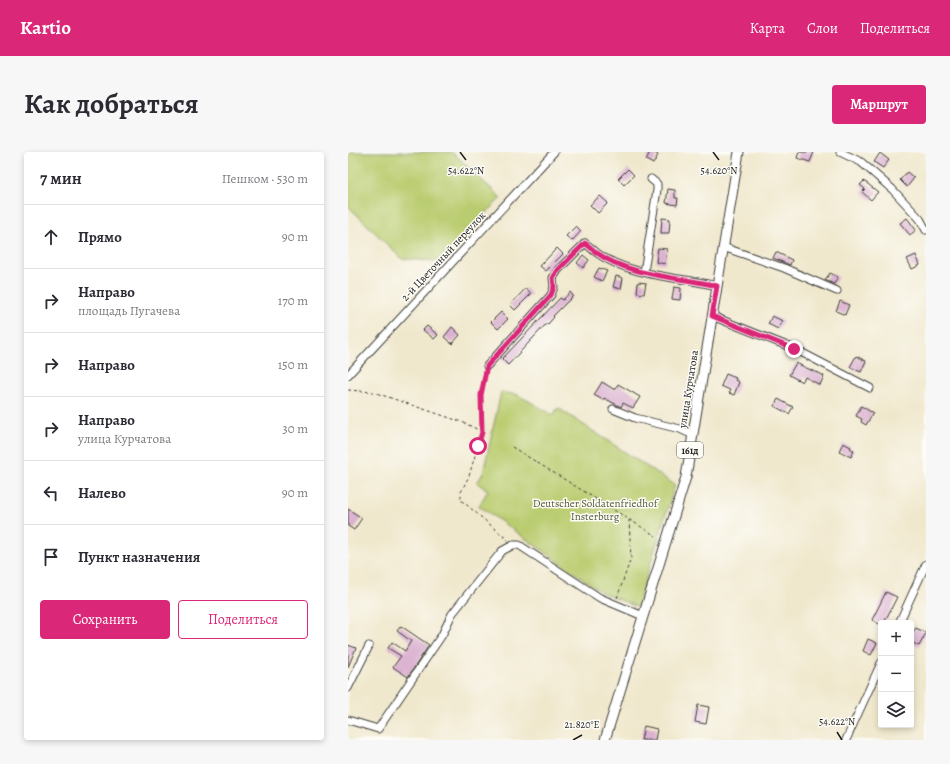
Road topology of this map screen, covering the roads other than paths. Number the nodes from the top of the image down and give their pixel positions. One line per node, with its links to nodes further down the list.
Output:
1 (554, 152): 12 (street, 2-й Цветочный переулок)
2 (738, 152): 6 (main road, улица Курчатова / 161д)
3 (840, 152): 5 (street)
4 (652, 179): 7 (street)
5 (926, 230)
6 (723, 247): 8 (main road, улица Курчатова / 161д); 9 (street)
7 (644, 272): 8 (street); 11 (street)
8 (717, 286): 10 (main road, улица Курчатова / 161д)
9 (837, 291)
10 (712, 316): 13 (street); 15 (main road, улица Курчатова / 161д)
11 (487, 366)
12 (348, 375)
13 (870, 388)
14 (613, 409): 15 (street)
15 (692, 435): 17 (main road, улица Курчатова / 161д)
16 (926, 564): 18 (street)
17 (643, 616): 22 (street); 23 (main road, улица Курчатова / 161д)
18 (900, 620)
19 (369, 646): 21 (street)
20 (878, 670): 24 (street)
21 (348, 688)
22 (348, 720)
23 (606, 740)
24 (846, 740)

